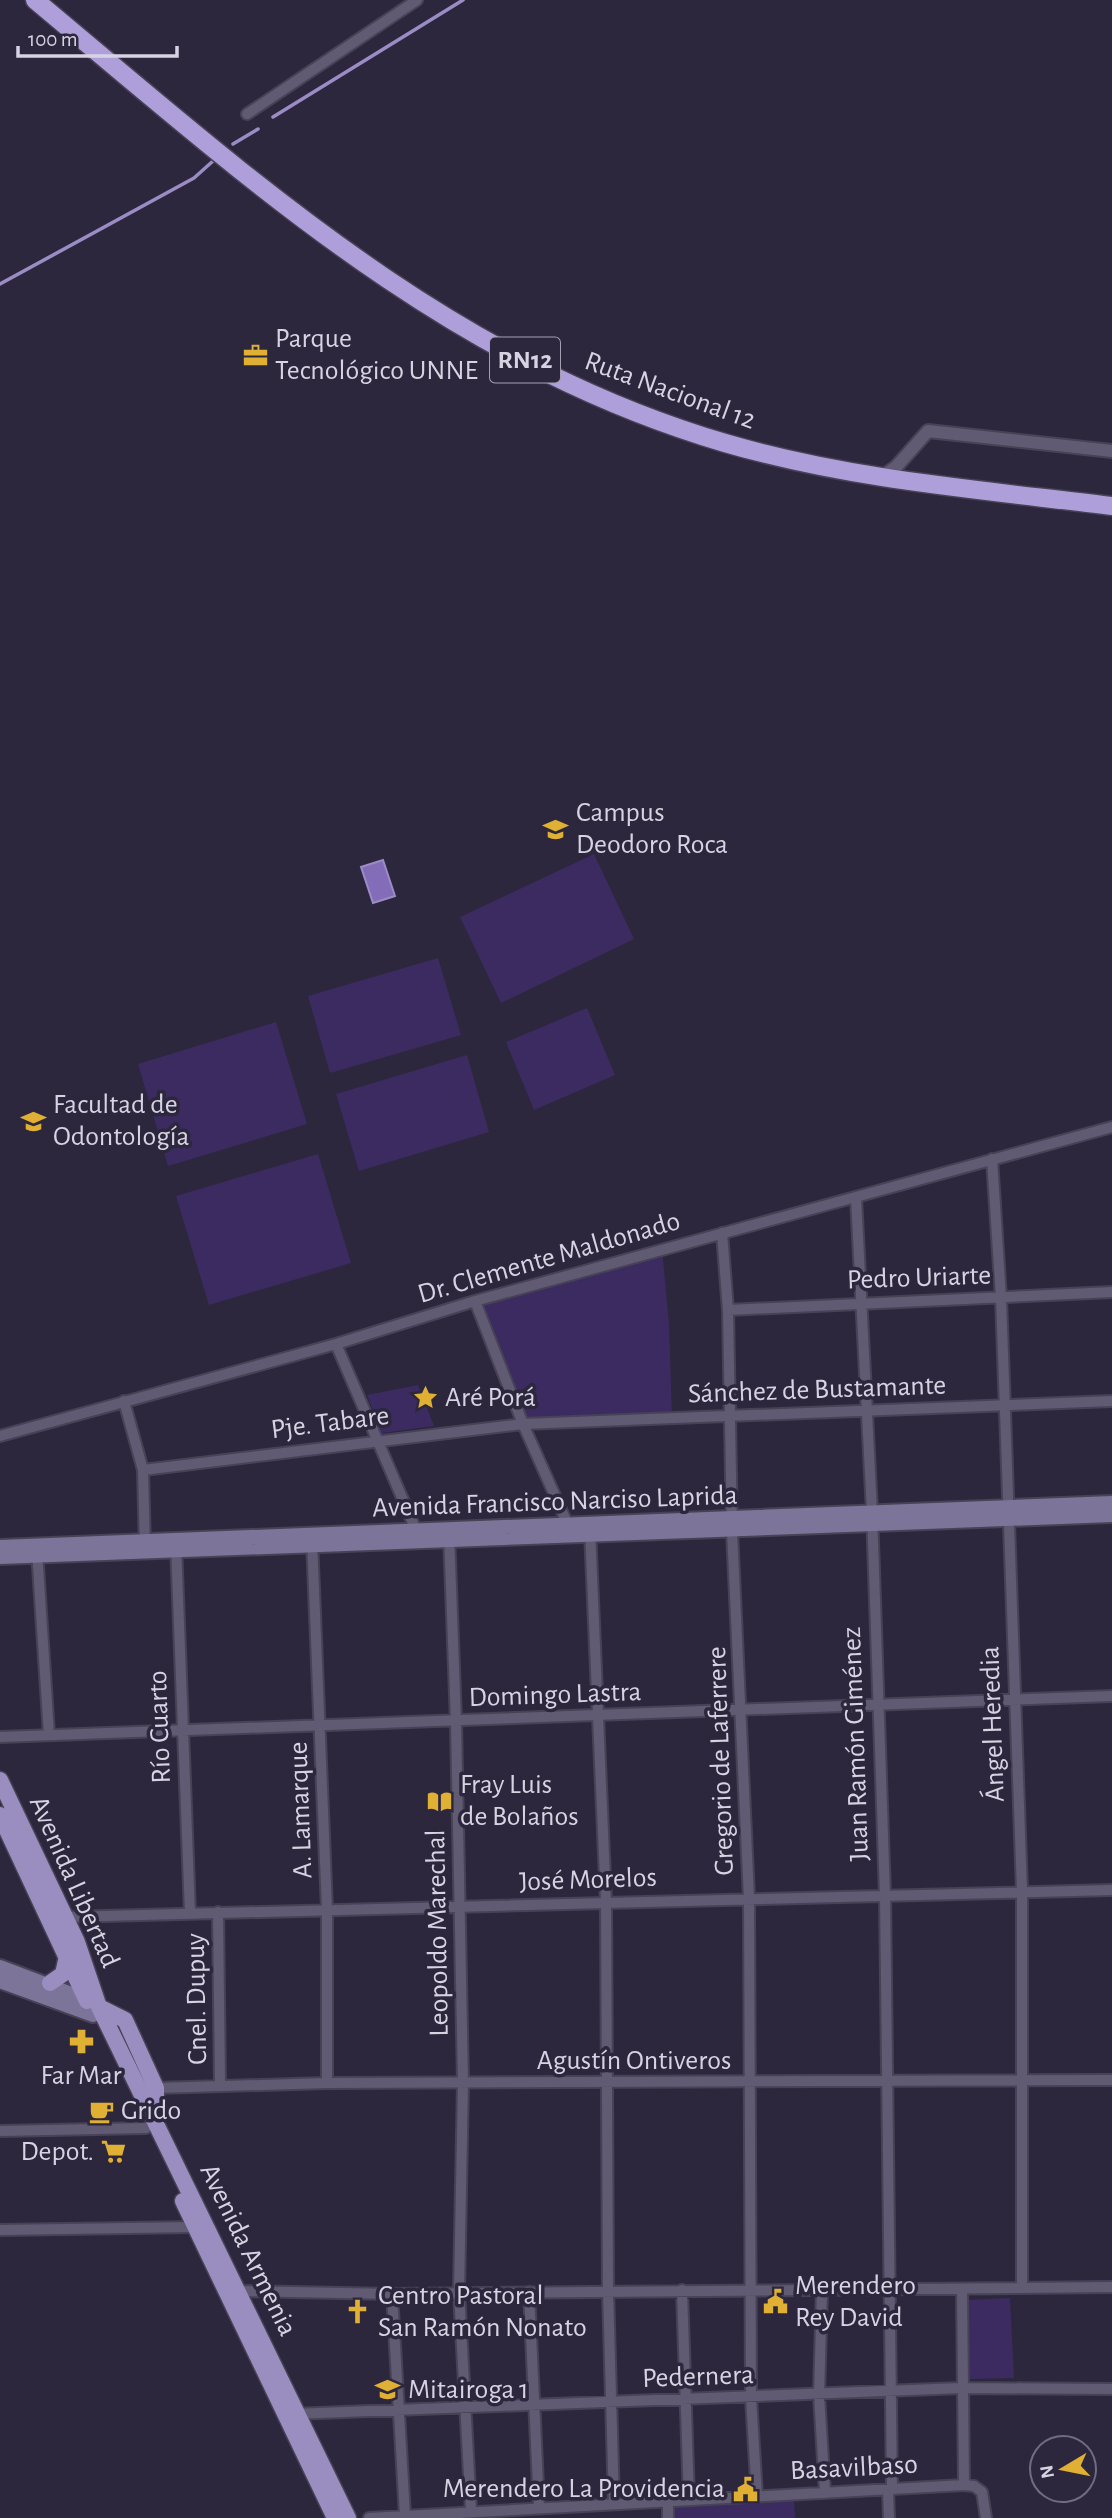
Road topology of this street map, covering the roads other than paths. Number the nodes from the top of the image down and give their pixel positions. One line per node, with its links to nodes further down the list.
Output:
1 (35, 0): 5 (highway, Ruta Nacional 12 / RN12)
2 (418, 0): 3 (street)
3 (247, 114)
4 (1112, 451): 5 (street)
5 (882, 477): 6 (highway, Ruta Nacional 12 / RN12)
6 (1112, 506)
7 (1112, 1127): 8 (street, Dr. Clemente Maldonado)
8 (992, 1159): 9 (street, Dr. Clemente Maldonado); 12 (street, Ángel Heredia)
9 (856, 1197): 10 (street, Dr. Clemente Maldonado); 14 (street, Juan Ramón Giménez)
10 (722, 1233): 13 (street, Dr. Clemente Maldonado); 15 (street, Gregorio de Laferrere)
11 (1112, 1292): 12 (street, Pedro Uriarte)
12 (1001, 1298): 14 (street, Pedro Uriarte); 19 (street, Ángel Heredia)
13 (475, 1301): 16 (street, Dr. Clemente Maldonado); 22 (street)
14 (861, 1302): 15 (street, Pedro Uriarte); 20 (street, Juan Ramón Giménez)
15 (728, 1310): 21 (street, Gregorio de Laferrere)
16 (336, 1343): 17 (street, Dr. Clemente Maldonado); 24 (street)
17 (124, 1401): 23 (street, Dr. Clemente Maldonado); 25 (street)
18 (1112, 1401): 19 (street, Sánchez de Bustamante)
19 (1004, 1405): 20 (street, Sánchez de Bustamante); 27 (street, Ángel Heredia)
20 (866, 1410): 21 (street, Sánchez de Bustamante); 29 (street, Juan Ramón Giménez)
21 (732, 1416): 22 (street, Sánchez de Bustamante); 31 (street, Gregorio de Laferrere)
22 (523, 1424): 24 (street, Pje. Tabare); 30 (street)
23 (0, 1436)
24 (379, 1440): 25 (street, Pje. Tabare); 34 (street)
25 (142, 1469): 37 (street)
26 (1112, 1503): 27 (main road, Avenida Francisco Narciso Laprida)
27 (1008, 1514): 28 (main road, Avenida Francisco Narciso Laprida); 29 (main road, Avenida Francisco Narciso Laprida); 42 (street, Ángel Heredia)
28 (1112, 1515)
29 (872, 1519): 31 (main road, Avenida Francisco Narciso Laprida); 43 (street, Juan Ramón Giménez)
30 (568, 1525): 32 (main road, Avenida Francisco Narciso Laprida); 33 (main road, Avenida Francisco Narciso Laprida)
31 (732, 1525): 32 (main road, Avenida Francisco Narciso Laprida); 44 (street, Gregorio de Laferrere)
32 (590, 1531): 33 (main road, Avenida Francisco Narciso Laprida); 45 (street)
33 (449, 1536): 34 (main road, Avenida Francisco Narciso Laprida); 46 (street, Leopoldo Marechal)
34 (419, 1538): 35 (main road, Avenida Francisco Narciso Laprida)
35 (312, 1541): 36 (main road, Avenida Francisco Narciso Laprida); 47 (street, A. Lamarque)
36 (176, 1545): 37 (main road, Avenida Francisco Narciso Laprida); 48 (street, Río Cuarto)
37 (145, 1546): 39 (main road, Avenida Francisco Narciso Laprida)
38 (0, 1547): 39 (main road, Avenida Francisco Narciso Laprida)
39 (37, 1550): 40 (main road, Avenida Francisco Narciso Laprida); 49 (street)
40 (0, 1558)
41 (1112, 1696): 42 (street, Domingo Lastra)
42 (1015, 1699): 43 (street, Domingo Lastra); 54 (street, Ángel Heredia)
43 (877, 1704): 44 (street, Domingo Lastra); 55 (street, Juan Ramón Giménez)
44 (743, 1709): 45 (street, Domingo Lastra); 56 (street, Gregorio de Laferrere)
45 (600, 1716): 46 (street, Domingo Lastra); 57 (street)
46 (456, 1722): 47 (street, Domingo Lastra); 58 (street, Leopoldo Marechal)
47 (321, 1726): 48 (street, Domingo Lastra); 59 (street, A. Lamarque)
48 (183, 1731): 49 (street, Domingo Lastra); 61 (street, Río Cuarto)
49 (49, 1735): 50 (street, Domingo Lastra)
50 (0, 1737)
51 (0, 1780): 62 (main road, Avenida Libertad)
52 (0, 1815): 63 (main road, Avenida Libertad)
53 (1112, 1890): 54 (street, José Morelos)
54 (1022, 1891): 55 (street, José Morelos); 70 (street, Ángel Heredia)
55 (885, 1895): 56 (street, José Morelos); 69 (street, Juan Ramón Giménez)
56 (750, 1898): 57 (street, José Morelos); 73 (street, Gregorio de Laferrere)
57 (606, 1902): 58 (street, José Morelos); 74 (street)
58 (461, 1908): 59 (street, José Morelos); 72 (street, Leopoldo Marechal)
59 (327, 1910): 60 (street, José Morelos); 71 (street, A. Lamarque)
60 (218, 1912): 61 (street, José Morelos); 75 (street, Cnel. Dupuy)
61 (190, 1913): 62 (street, José Morelos)
62 (66, 1917): 67 (main road, Avenida Libertad)
63 (67, 1956): 66 (main road); 67 (main road, Avenida Libertad)
64 (0, 1966): 66 (main road)
65 (0, 1981): 67 (main road)
66 (50, 1983): 67 (main road)
67 (93, 2006): 76 (main road); 77 (main road, Avenida Armenia)
68 (1112, 2080): 70 (street, Agustín Ontiveros)
69 (887, 2081): 70 (street, Agustín Ontiveros); 73 (street, Agustín Ontiveros); 88 (street, Juan Ramón Giménez)
70 (1022, 2081): 81 (street, Ángel Heredia)
71 (327, 2083): 72 (street, Agustín Ontiveros); 75 (street, Agustín Ontiveros)
72 (463, 2083): 74 (street, Agustín Ontiveros); 89 (street, Leopoldo Marechal)
73 (752, 2083): 74 (street, Agustín Ontiveros); 83 (street, Gregorio de Laferrere)
74 (607, 2084): 86 (street)
75 (220, 2085): 76 (street, Agustín Ontiveros)
76 (156, 2088): 77 (main road)
77 (151, 2126): 78 (street); 79 (main road, Avenida Armenia); 91 (main road, Avenida Armenia)
78 (0, 2131)
79 (195, 2227): 80 (street); 91 (main road, Avenida Armenia)
80 (0, 2230)
81 (1022, 2287): 82 (street); 85 (street)
82 (1112, 2287)
83 (752, 2289): 84 (street); 87 (street); 97 (street, Gregorio de Laferrere)
84 (822, 2289): 88 (street); 96 (street)
85 (962, 2289): 88 (street); 93 (street)
86 (608, 2290): 87 (street); 90 (street); 99 (street)
87 (682, 2290): 98 (street)
88 (888, 2290): 95 (street, Juan Ramón Giménez)
89 (459, 2292): 90 (street); 92 (street); 101 (street, Leopoldo Marechal)
90 (530, 2292): 100 (street)
91 (234, 2294): 92 (street); 103 (main road, Avenida Armenia)
92 (392, 2294): 102 (street)
93 (961, 2388): 94 (street, Pedernera); 95 (street, Pedernera); 104 (street)
94 (1112, 2389)
95 (889, 2393): 96 (street, Pedernera); 105 (street, Juan Ramón Giménez)
96 (819, 2395): 97 (street, Pedernera); 106 (street)
97 (751, 2398): 98 (street, Pedernera); 107 (street, Gregorio de Laferrere)
98 (684, 2400): 99 (street, Pedernera); 108 (street)
99 (610, 2404): 100 (street, Pedernera); 110 (street)
100 (535, 2407): 101 (street, Pedernera); 111 (street)
101 (467, 2409): 102 (street, Pedernera); 112 (street, Leopoldo Marechal)
102 (400, 2411): 103 (street, Pedernera); 113 (street)
103 (292, 2415): 114 (main road, Avenida Armenia); 115 (main road, Avenida Armenia)
104 (964, 2485): 105 (street, Basavilbaso); 119 (street)
105 (890, 2490): 106 (street, Basavilbaso); 118 (street, Juan Ramón Giménez)
106 (825, 2493): 107 (street, Basavilbaso)
107 (757, 2496): 108 (street, Basavilbaso)
108 (690, 2500): 109 (street, Basavilbaso)
109 (668, 2502): 110 (street, Basavilbaso); 117 (street)
110 (614, 2504): 111 (street, Basavilbaso)
111 (539, 2507): 112 (street, Basavilbaso)
112 (471, 2511): 113 (street, Basavilbaso)
113 (405, 2516): 116 (street, Basavilbaso)
114 (335, 2518)
115 (348, 2518)
116 (369, 2518)
117 (668, 2518)
118 (889, 2518)
119 (986, 2518)

